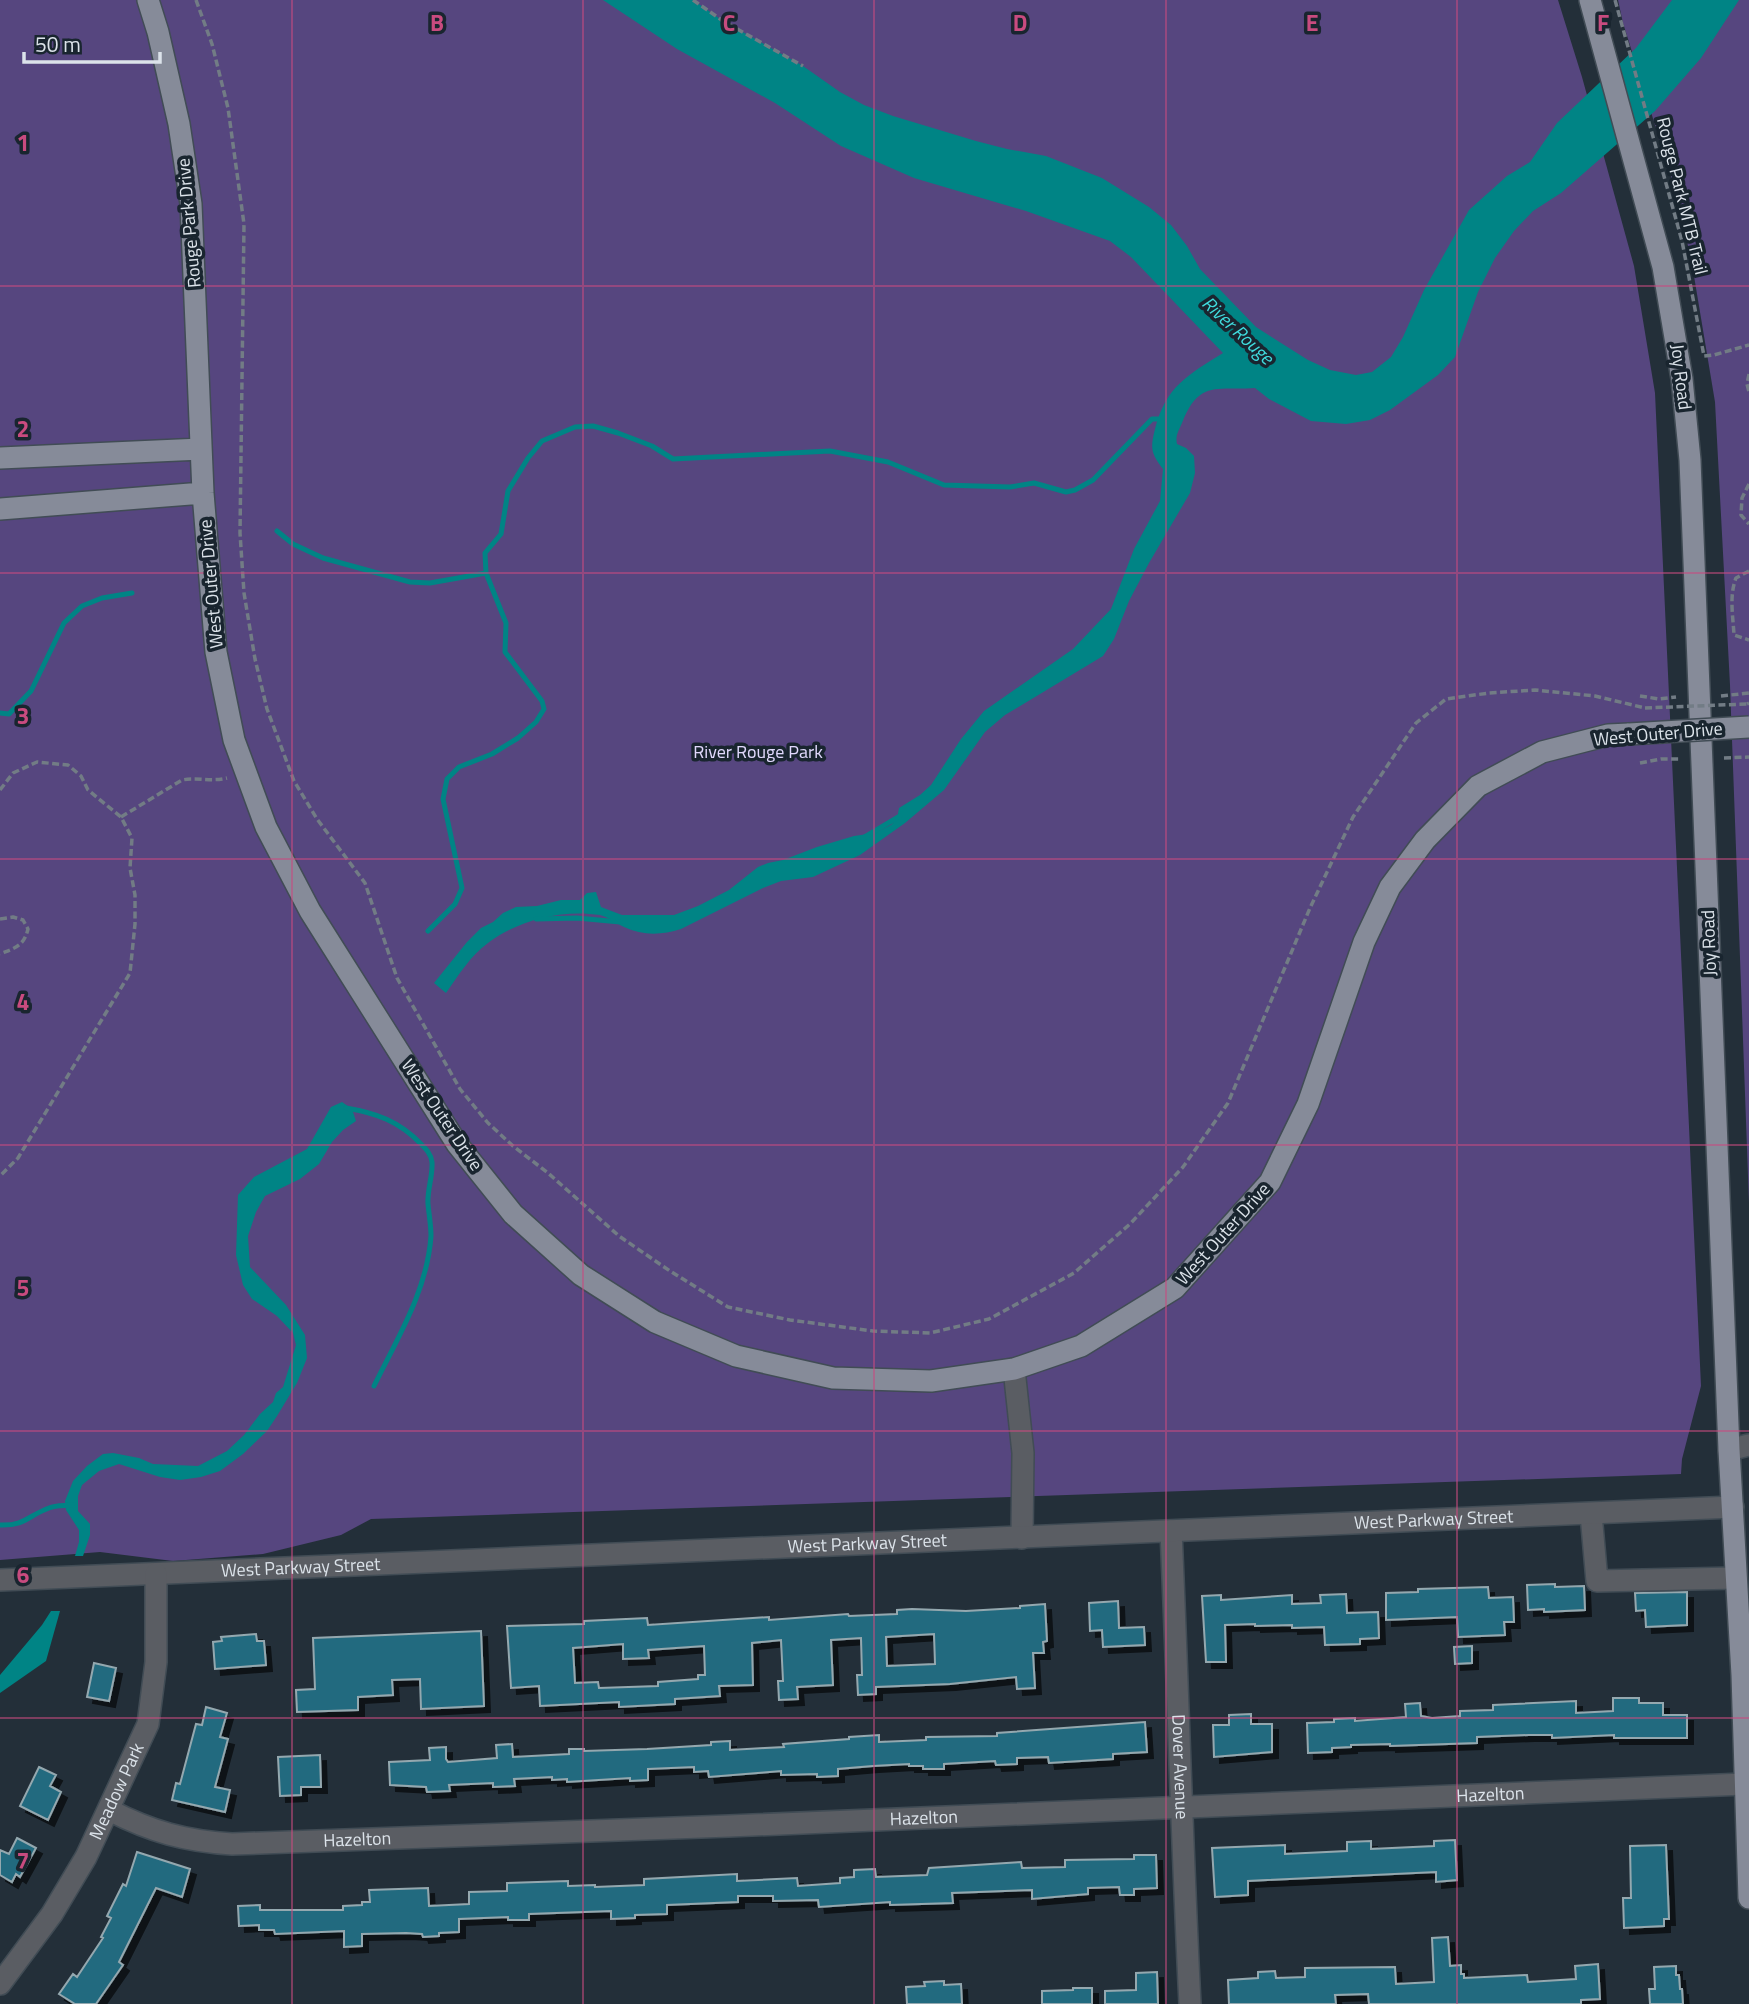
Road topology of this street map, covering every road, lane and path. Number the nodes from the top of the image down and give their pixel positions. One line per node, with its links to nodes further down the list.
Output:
1 (148, 0): 10 (main road, Rouge Park Drive)
2 (196, 0): 22 (path, bridge)
3 (693, 0): 6 (path)
4 (1590, 0): 35 (main road, Joy Road)
5 (1615, 0): 7 (path, Rouge Park MTB Trail)
6 (803, 66)
7 (1749, 345)
8 (1749, 374): 9 (path)
9 (1749, 392)
10 (201, 449): 11 (main road); 13 (main road, West Outer Drive)
11 (0, 458)
12 (1749, 484): 15 (path)
13 (203, 493): 14 (main road, West Outer Drive); 28 (main road, West Outer Drive)
14 (0, 509)
15 (1749, 524)
16 (1749, 572): 17 (path)
17 (1749, 640)
18 (1749, 693): 20 (path)
19 (1640, 696): 21 (path)
20 (1721, 696)
21 (1676, 697)
22 (1748, 704)
23 (1749, 727): 34 (main road, West Outer Drive, bridge)
24 (1749, 757): 25 (path)
25 (1724, 758)
26 (1681, 759): 27 (path)
27 (1640, 763)
28 (246, 773): 30 (path); 34 (main road, West Outer Drive)
29 (0, 790): 30 (path)
30 (121, 817): 33 (path)
31 (0, 919): 32 (path)
32 (0, 954)
33 (0, 1176)
34 (1014, 1369): 39 (street)
35 (1739, 1447): 36 (main road, Joy Road)
36 (1733, 1507): 37 (street, West Parkway Street); 41 (main road, Joy Road)
37 (1591, 1514): 38 (street, West Parkway Street); 41 (street)
38 (1171, 1531): 39 (street, West Parkway Street); 45 (street, Dover Avenue)
39 (1023, 1538): 40 (street, West Parkway Street)
40 (156, 1574): 42 (street, West Parkway Street); 46 (street, Meadow Park)
41 (1736, 1578): 43 (main road, Joy Road)
42 (0, 1580)
43 (1746, 1705): 44 (main road, Joy Road)
44 (1744, 1784): 45 (street, Hazelton); 47 (main road, Joy Road)
45 (1181, 1807): 46 (street, Hazelton); 49 (street, Dover Avenue)
46 (109, 1810): 48 (street, Meadow Park)
47 (1749, 1898)
48 (0, 1984)
49 (1190, 2004)

